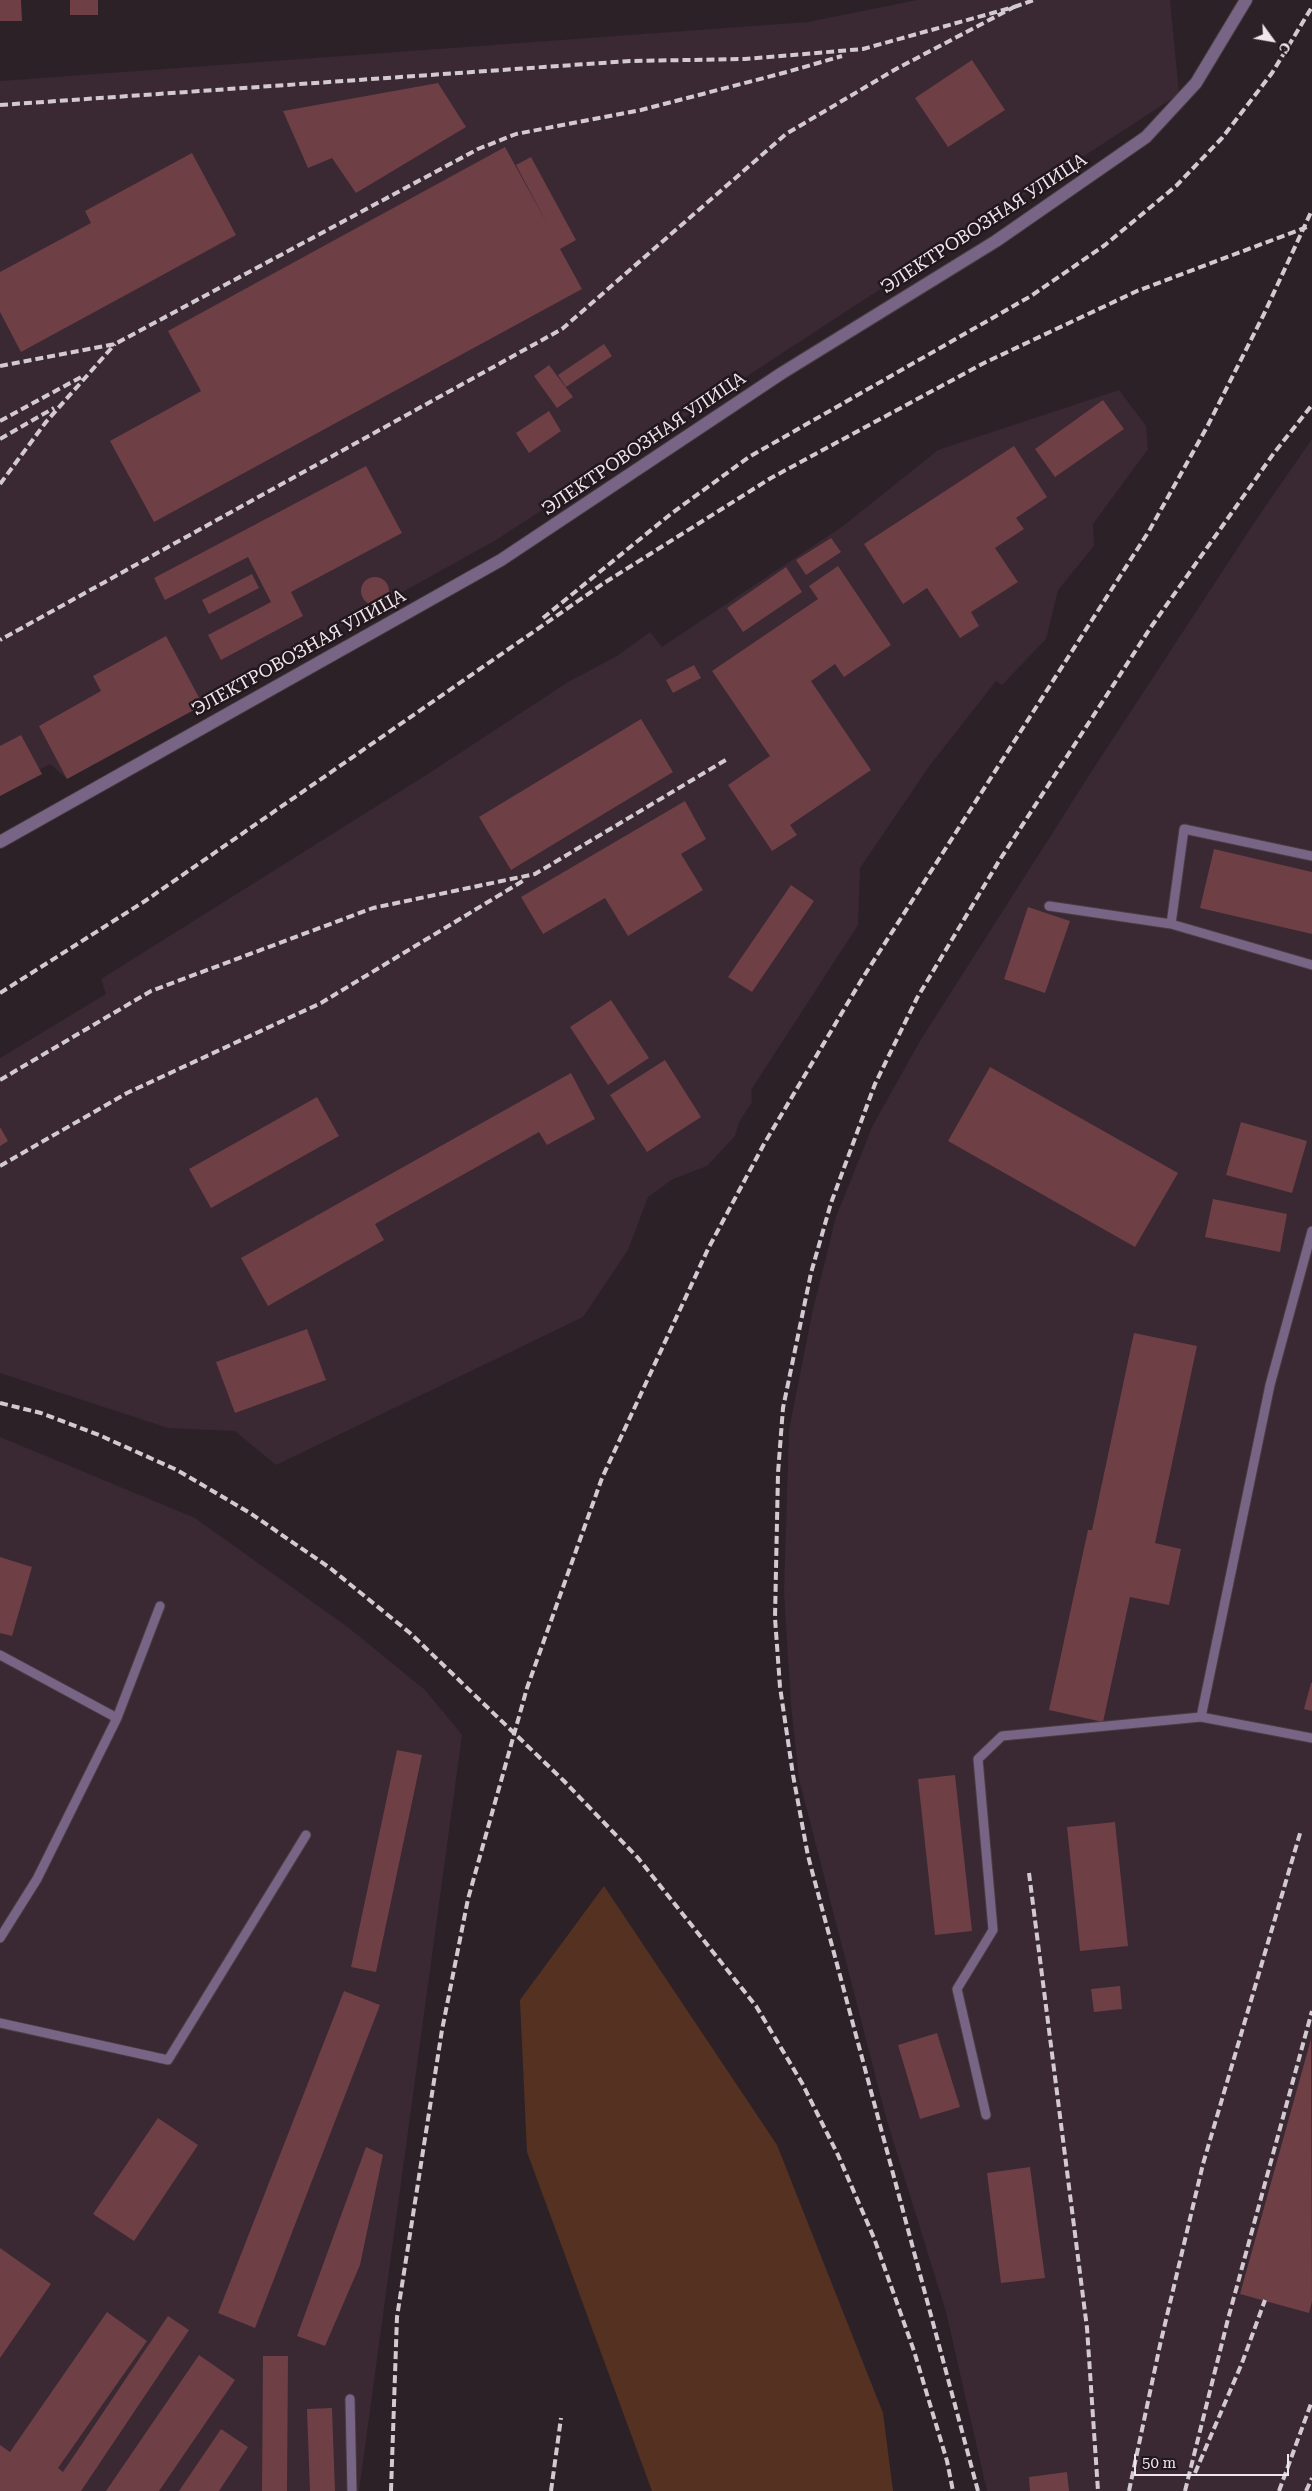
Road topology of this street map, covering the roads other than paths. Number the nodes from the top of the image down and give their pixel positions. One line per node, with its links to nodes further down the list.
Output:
1 (1246, 0): 2 (street, ЭЛЕКТРОВОЗНАЯ УЛИЦА)
2 (0, 842)
3 (1312, 856): 5 (lane)
4 (1049, 906): 5 (lane)
5 (1171, 924): 6 (lane)
6 (1312, 965)
7 (1312, 1231): 10 (lane)
8 (160, 1606): 11 (lane)
9 (0, 1656): 11 (lane)
10 (1201, 1716): 12 (lane); 16 (lane)
11 (117, 1718): 14 (lane)
12 (1312, 1738)
13 (306, 1835): 15 (lane)
14 (0, 1938)
15 (0, 2023)
16 (986, 2115)
17 (350, 2399): 18 (lane)
18 (352, 2491)

